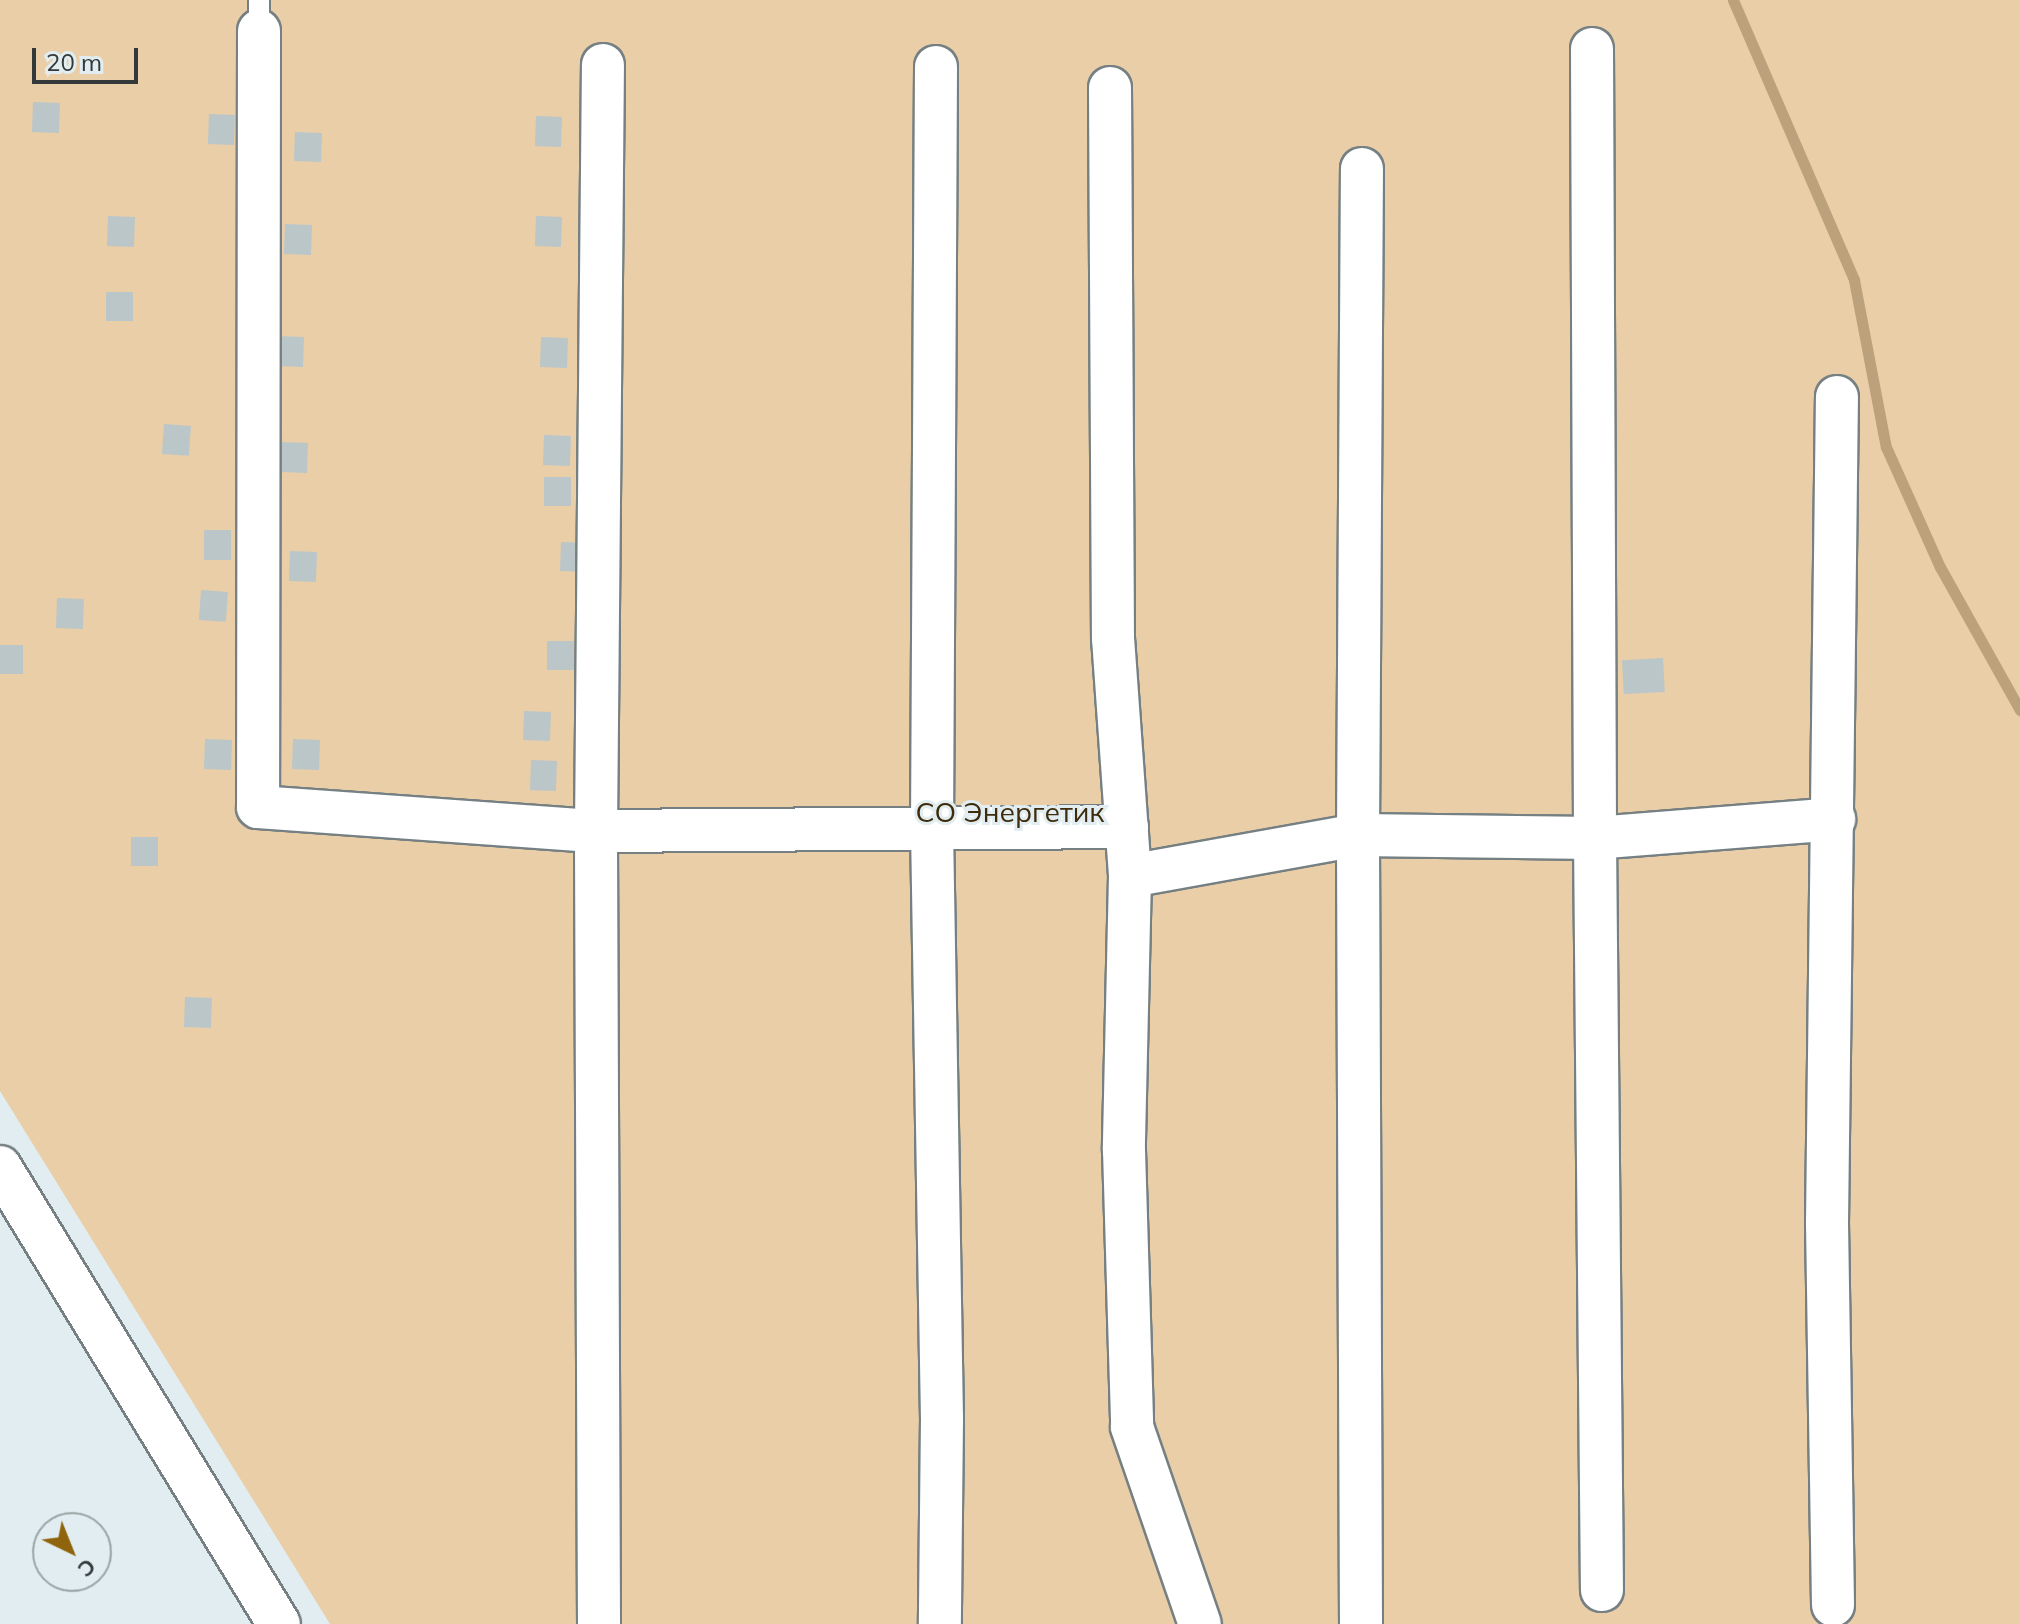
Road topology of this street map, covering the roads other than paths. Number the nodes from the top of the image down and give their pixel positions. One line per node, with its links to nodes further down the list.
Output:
1 (259, 16): 11 (street)
2 (1592, 49): 13 (street)
3 (603, 65): 11 (street)
4 (936, 67): 10 (street)
5 (1110, 88): 9 (street)
6 (1362, 169): 12 (street)
7 (1837, 397): 8 (street)
8 (1834, 819): 13 (street); 17 (street)
9 (1127, 827): 10 (street); 14 (street)
10 (932, 829): 11 (street); 20 (street)
11 (596, 831): 19 (street)
12 (1358, 835): 13 (street); 14 (street); 22 (street)
13 (1595, 838): 16 (street)
14 (1130, 876): 21 (street)
15 (0, 1167): 18 (street)
16 (1602, 1590)
17 (1833, 1605)
18 (279, 1624)
19 (599, 1624)
20 (940, 1624)
21 (1200, 1624)
22 (1361, 1624)

